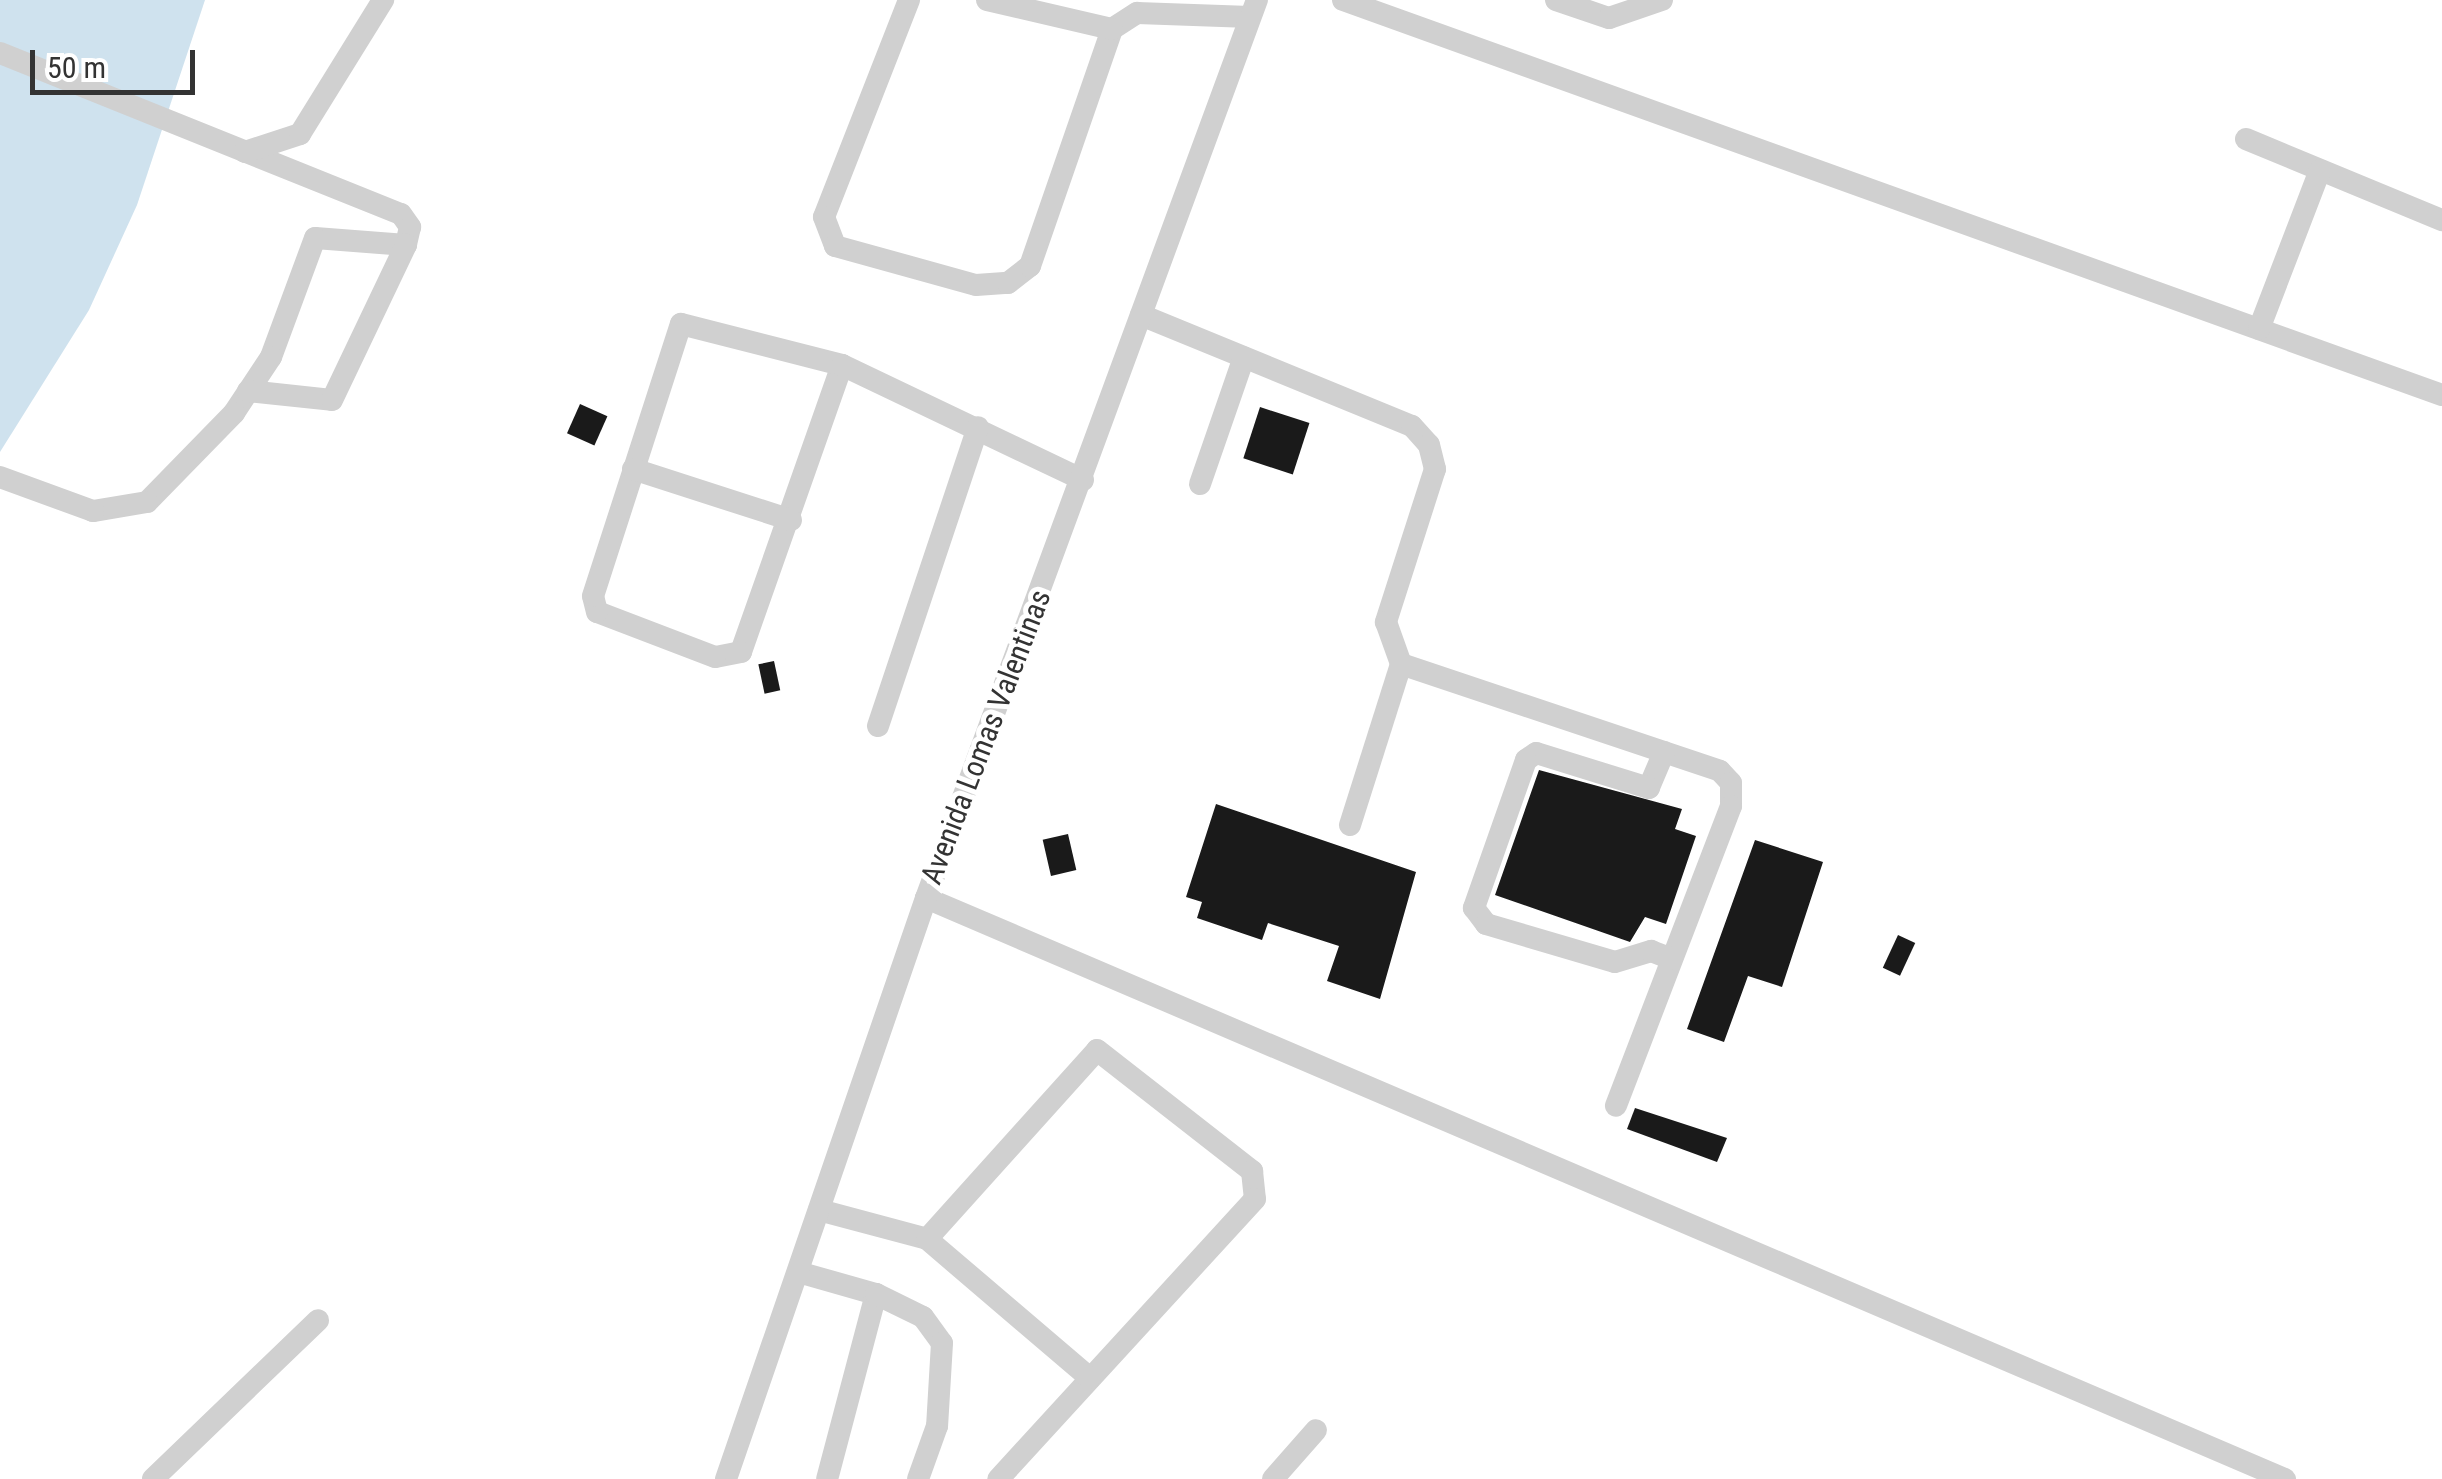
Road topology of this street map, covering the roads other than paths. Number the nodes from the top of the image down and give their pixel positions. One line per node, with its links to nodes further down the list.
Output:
1 (382, 0): 11 (street)
2 (910, 0): 8 (street)
3 (986, 0): 8 (street)
4 (1343, 0): 16 (street)
5 (1556, 0): 6 (street)
6 (1662, 0)
7 (1254, 9): 8 (street); 15 (street, Avenida Lomas Valentinas)
8 (1112, 28)
9 (0, 53): 11 (street)
10 (2246, 139): 12 (street)
11 (246, 152): 14 (street)
12 (2320, 170): 13 (street); 16 (street)
13 (2442, 220)
14 (406, 245): 19 (street); 19 (street)
15 (1140, 315): 17 (street); 24 (street, Avenida Lomas Valentinas)
16 (2259, 329): 20 (street)
17 (1244, 357): 25 (street); 27 (street)
18 (842, 365): 21 (street); 22 (street); 26 (street)
19 (248, 391): 23 (street)
20 (2442, 395)
21 (978, 426): 24 (street); 28 (street)
22 (632, 469): 26 (street); 26 (street)
23 (0, 477)
24 (1083, 480): 31 (street, Avenida Lomas Valentinas)
25 (1200, 484)
26 (791, 520)
27 (1401, 664): 29 (street); 30 (street)
28 (878, 726)
29 (1664, 752): 32 (street); 32 (street)
30 (1350, 825)
31 (926, 898): 34 (street, Avenida Lomas Valentinas); 47 (street)
32 (1672, 959): 33 (street)
33 (1616, 1106)
34 (819, 1210): 35 (street); 36 (street, Avenida Lomas Valentinas)
35 (928, 1239): 39 (street); 39 (street)
36 (798, 1272): 37 (street); 42 (street, Avenida Lomas Valentinas)
37 (876, 1294): 43 (street); 44 (street)
38 (318, 1320): 41 (street)
39 (1090, 1378): 45 (street)
40 (1316, 1430): 46 (street)
41 (152, 1479)
42 (726, 1479)
43 (826, 1479)
44 (918, 1479)
45 (998, 1479)
46 (1273, 1479)
47 (2285, 1479)

